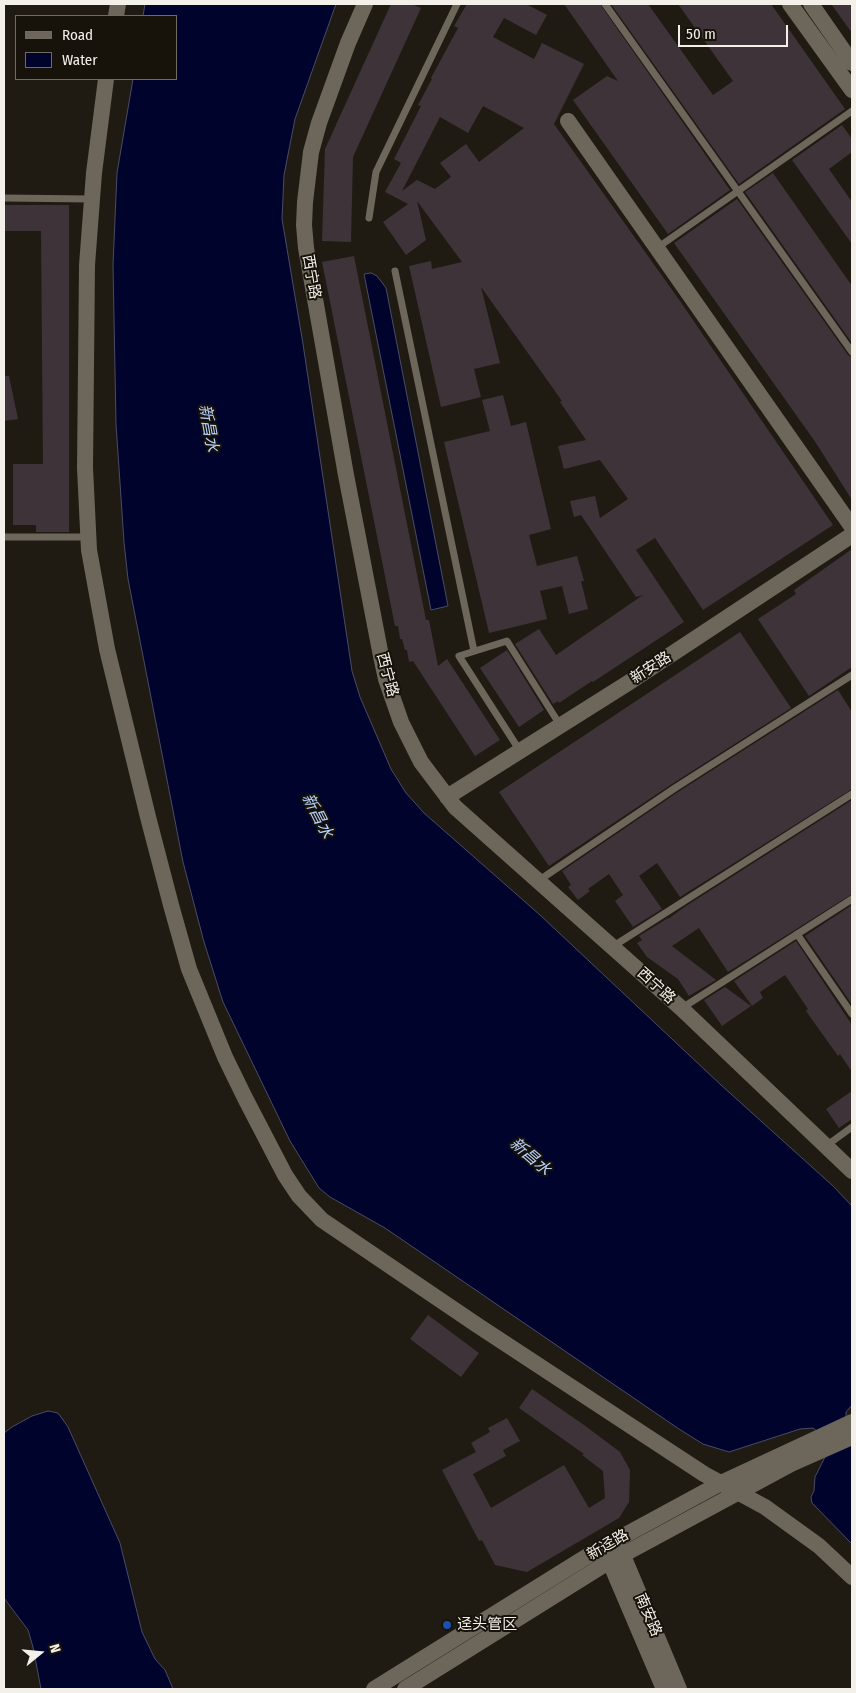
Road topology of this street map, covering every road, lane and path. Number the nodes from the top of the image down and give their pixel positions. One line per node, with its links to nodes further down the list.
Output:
1 (365, 4): 27 (street, 西宁路)
2 (457, 4): 14 (lane)
3 (606, 4): 11 (lane)
4 (790, 4): 8 (street)
5 (811, 4): 6 (street)
6 (852, 63)
7 (106, 80): 13 (street)
8 (852, 90)
9 (852, 112): 11 (lane)
10 (568, 121): 15 (street)
11 (739, 190): 15 (lane); 17 (lane)
12 (4, 198): 13 (lane)
13 (91, 199): 21 (street)
14 (369, 218)
15 (657, 248): 18 (street)
16 (395, 271): 22 (lane)
17 (852, 352)
18 (852, 527)
19 (852, 535): 24 (street, 新安路)
20 (4, 537): 21 (lane)
21 (87, 537): 40 (street)
22 (474, 651): 24 (lane); 25 (lane)
23 (852, 675): 28 (lane)
24 (561, 725): 25 (street, 新安路)
25 (520, 750): 27 (street, 新安路)
26 (852, 794): 31 (lane)
27 (447, 797): 28 (street, 西宁路)
28 (538, 881): 31 (street, 西宁路)
29 (852, 899): 30 (lane)
30 (797, 934): 32 (lane); 33 (lane)
31 (612, 947): 32 (street, 西宁路)
32 (681, 1008): 35 (street, 西宁路)
33 (852, 1013)
34 (852, 1128): 35 (lane)
35 (826, 1146): 36 (street, 西宁路)
36 (852, 1171)
37 (852, 1422): 39 (street, 新迳路)
38 (852, 1437): 39 (street, 新迳路)
39 (801, 1453): 40 (street, 新迳路); 41 (street, 新迳路)
40 (721, 1483): 41 (street); 42 (street, 新迳路)
41 (738, 1492): 43 (street, 新迳路); 44 (street)
42 (610, 1543): 43 (street, 南安路); 45 (street, 新迳路)
43 (616, 1559): 46 (street, 新迳路); 47 (street, 南安路); 48 (street, 南安路)
44 (852, 1577)
45 (374, 1689)
46 (406, 1689)
47 (664, 1689)
48 (679, 1689)

